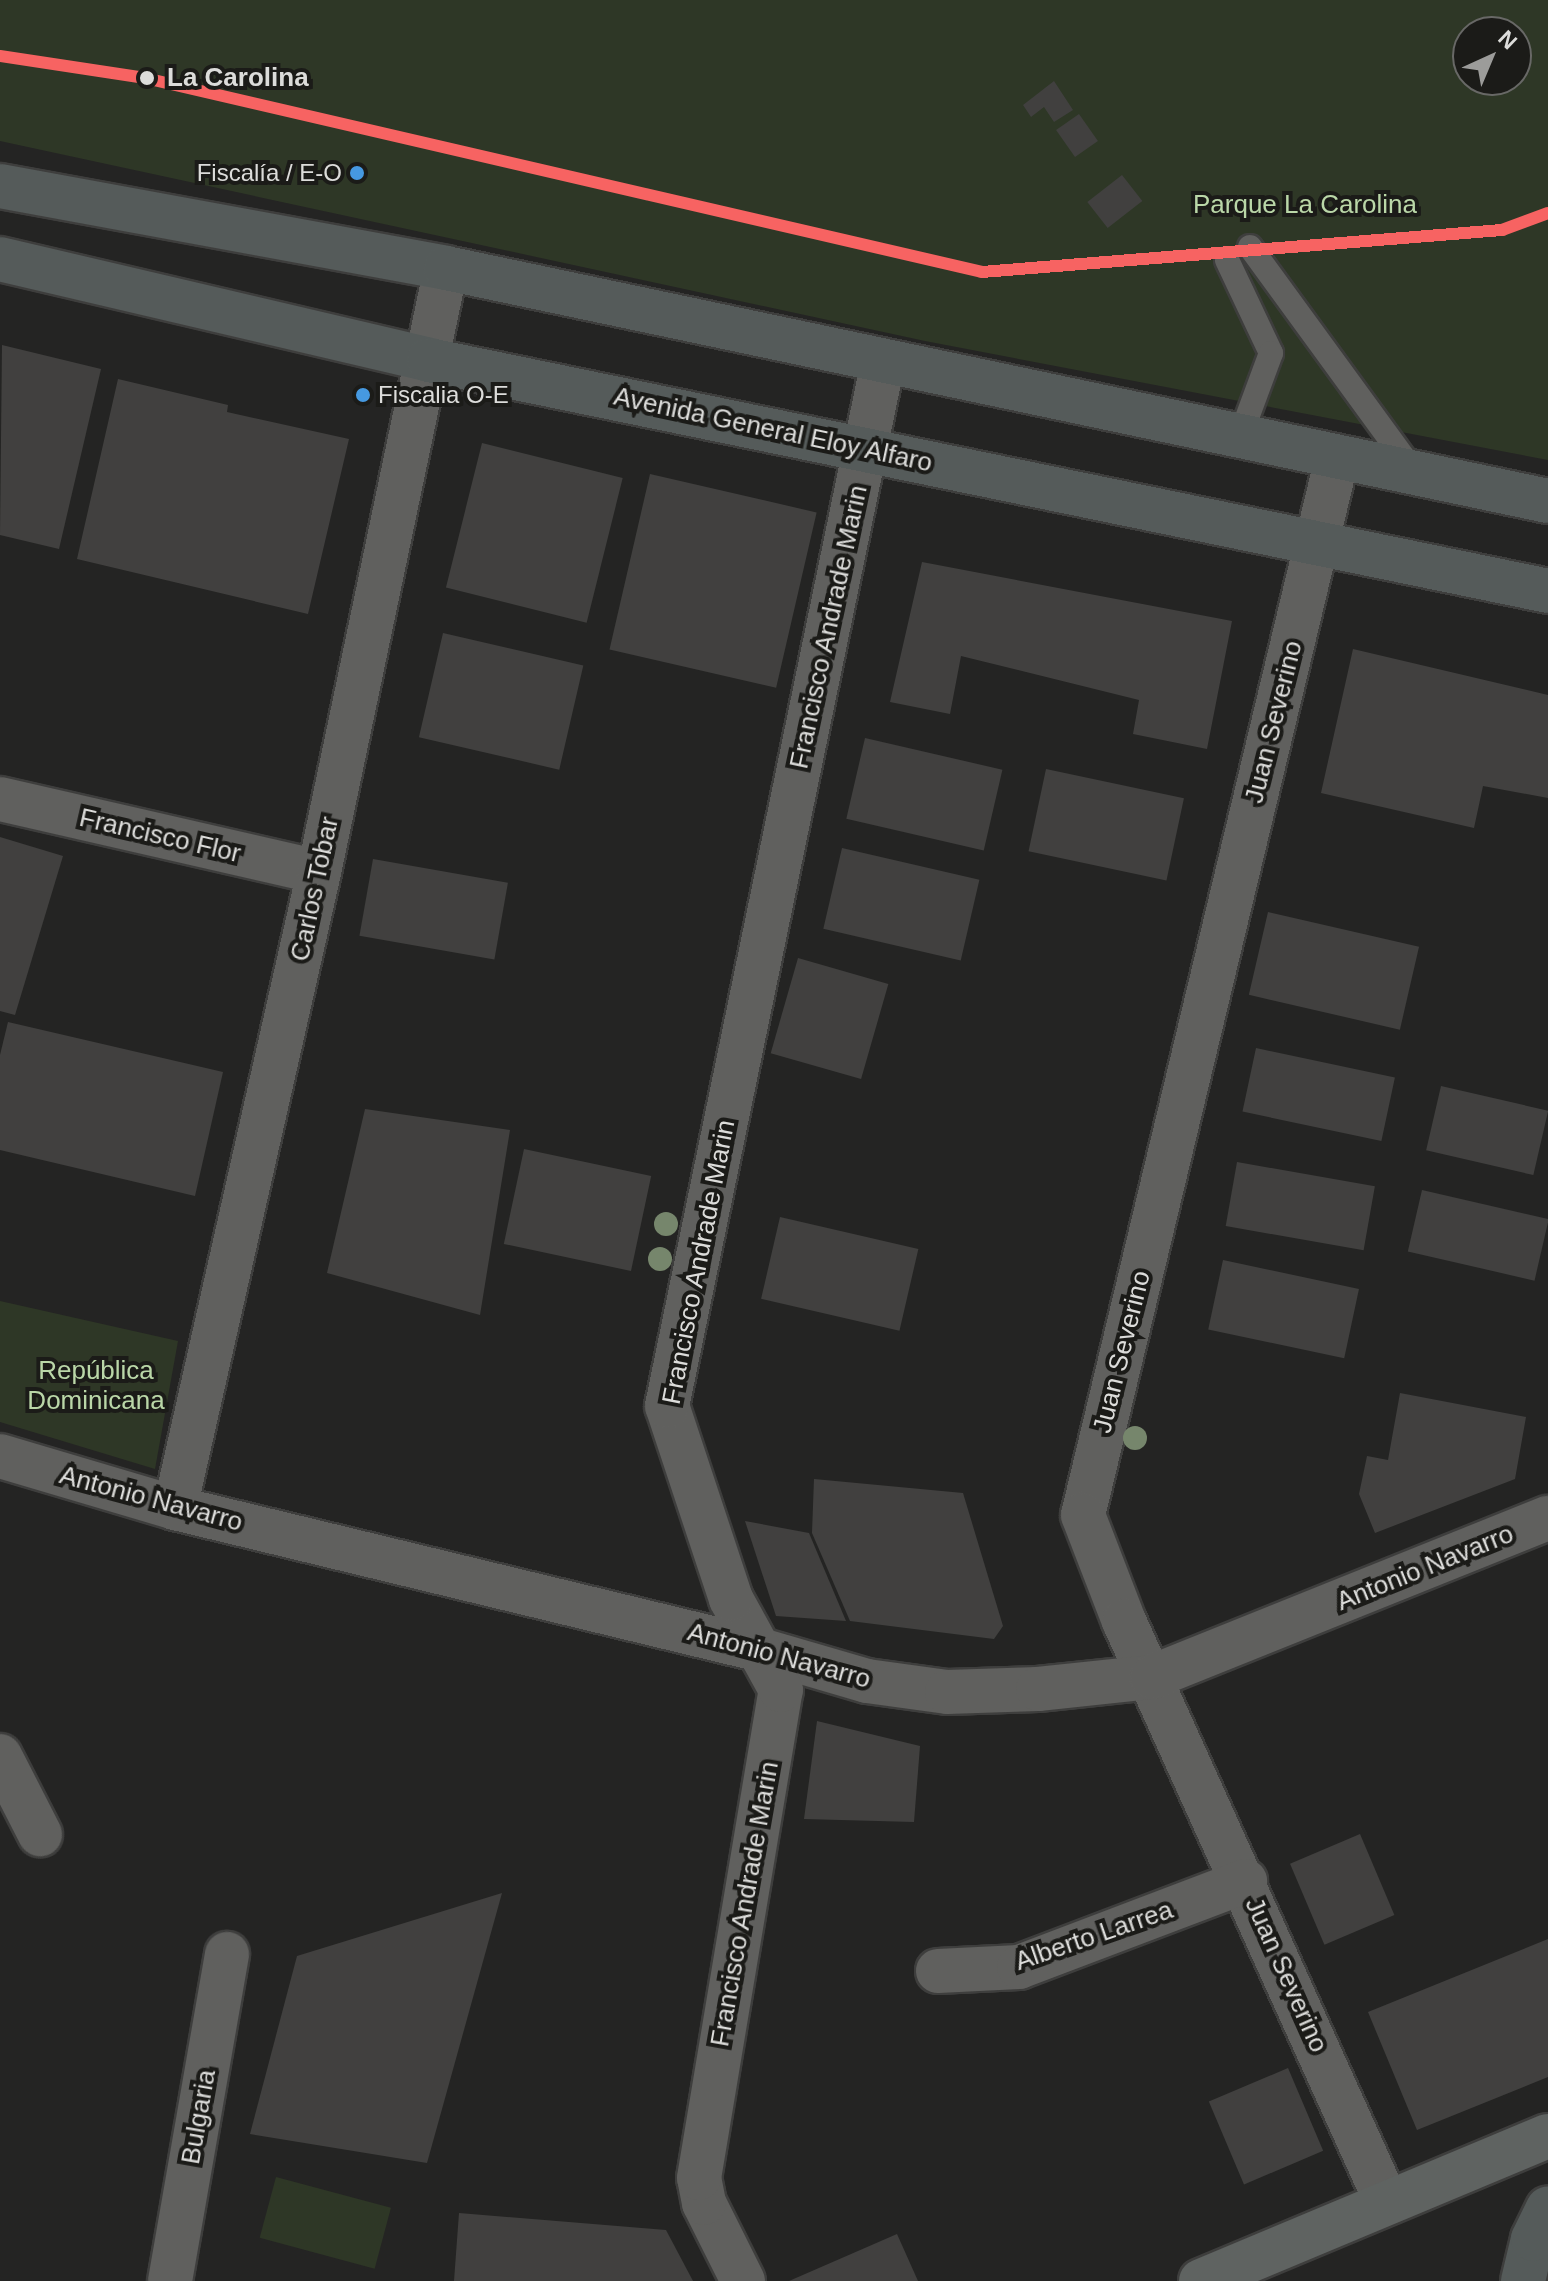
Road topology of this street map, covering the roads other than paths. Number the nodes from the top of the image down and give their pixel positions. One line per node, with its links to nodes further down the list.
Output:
1 (0, 186): 5 (main road)
2 (1250, 247): 11 (lane)
3 (0, 259): 6 (main road, Avenida General Eloy Alfaro)
4 (1227, 260): 8 (lane)
5 (446, 268): 6 (street, Carlos Tobar); 7 (main road)
6 (429, 360): 9 (main road, Avenida General Eloy Alfaro); 16 (street, Carlos Tobar)
7 (883, 362): 8 (main road); 9 (street, Francisco Andrade Marin)
8 (1240, 437): 10 (main road)
9 (866, 448): 13 (main road, Avenida General Eloy Alfaro); 20 (street, Francisco Andrade Marin)
10 (1337, 458): 11 (main road); 13 (street, Juan Severino)
11 (1416, 474): 12 (main road)
12 (1548, 501)
13 (1317, 544): 14 (main road, Avenida General Eloy Alfaro); 21 (street, Juan Severino)
14 (1548, 591)
15 (0, 799): 16 (street, Francisco Flor)
16 (319, 872): 18 (street, Carlos Tobar)
17 (0, 1456): 18 (street, Antonio Navarro)
18 (175, 1508): 20 (street, Antonio Navarro)
19 (1548, 1518): 21 (street, Antonio Navarro)
20 (761, 1650): 21 (street, Antonio Navarro); 31 (street, Francisco Andrade Marin)
21 (1152, 1677): 24 (street, Juan Severino)
22 (0, 1756): 23 (street)
23 (40, 1834)
24 (1245, 1881): 26 (street, Alberto Larrea); 28 (street, Juan Severino)
25 (227, 1954): 30 (street, Bulgaria)
26 (938, 1971)
27 (1548, 2136): 28 (main road)
28 (1386, 2201): 32 (main road)
29 (1548, 2208): 33 (main road)
30 (170, 2281)
31 (743, 2281)
32 (1201, 2281)
33 (1523, 2281)

